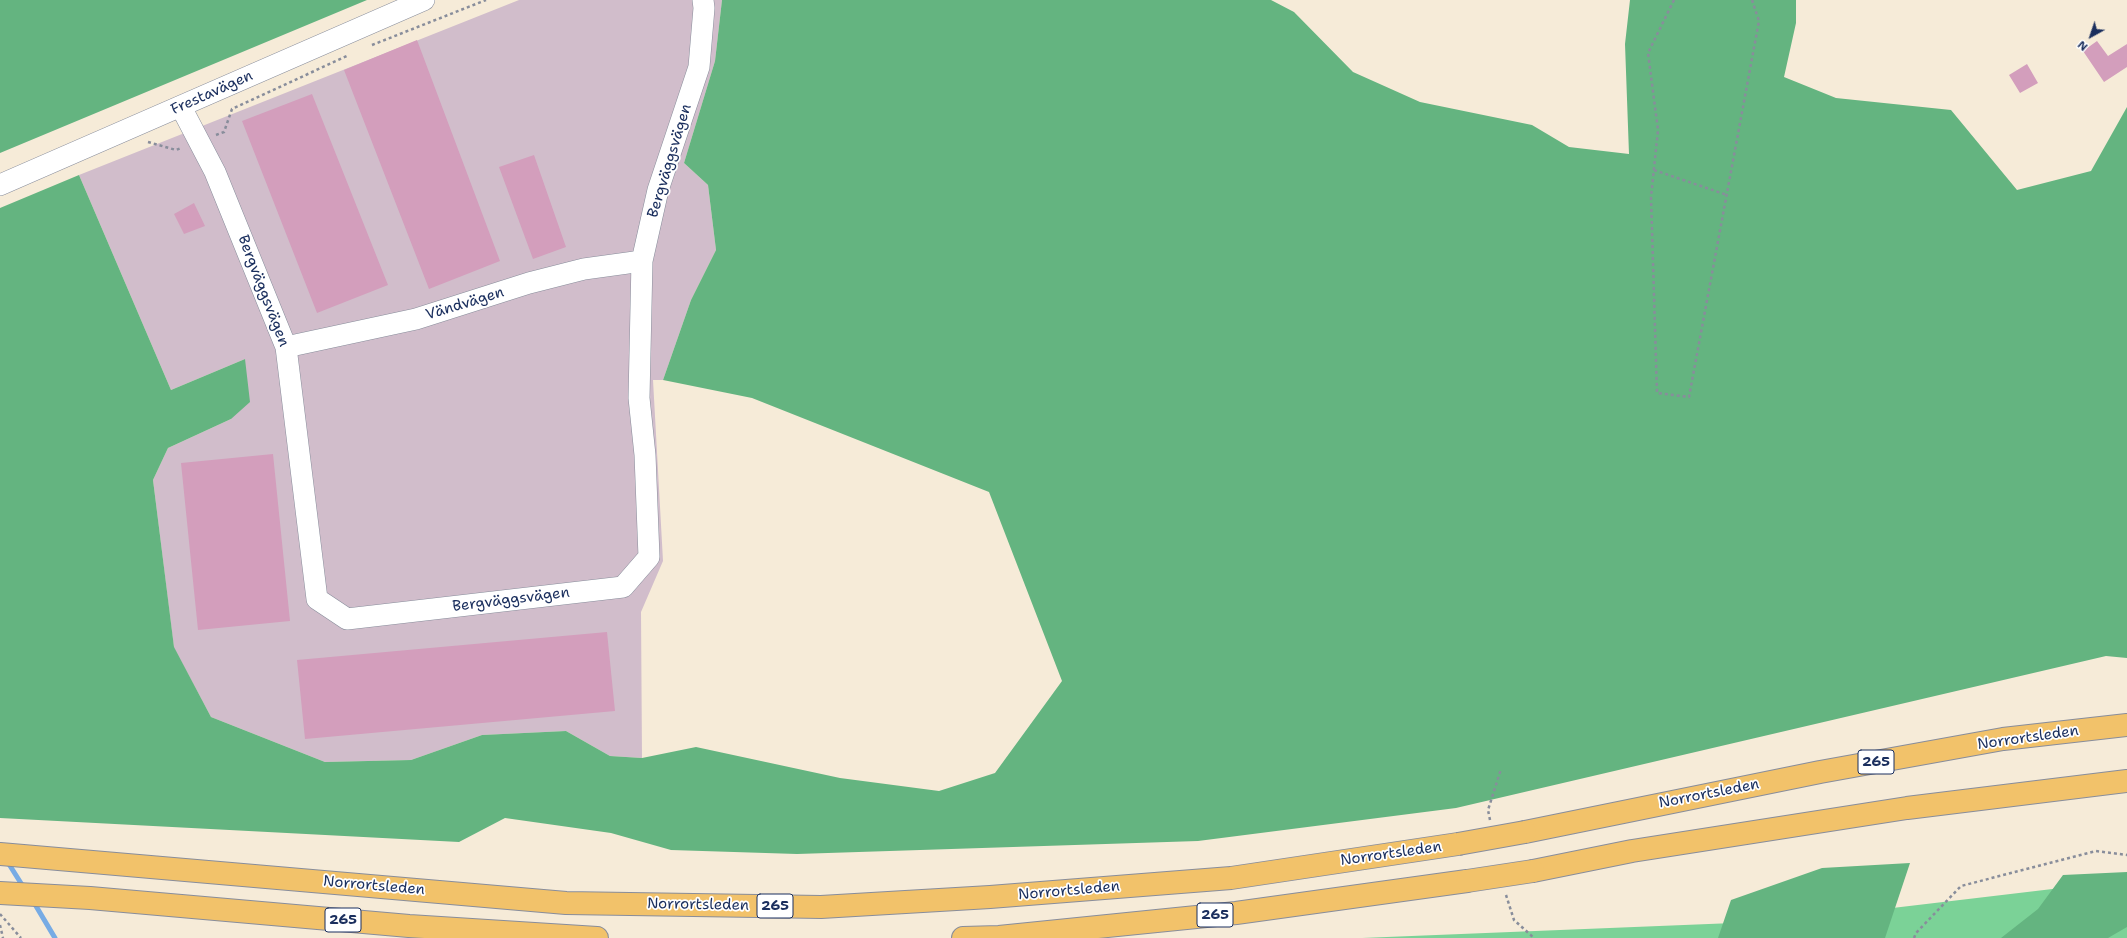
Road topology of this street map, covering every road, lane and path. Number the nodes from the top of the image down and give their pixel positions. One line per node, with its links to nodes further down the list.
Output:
1 (424, 0): 8 (street, Frestavägen)
2 (486, 0): 6 (path)
3 (704, 0): 13 (street, Bergväggsvägen)
4 (1674, 0): 10 (path)
5 (1752, 0): 12 (path)
6 (370, 46)
7 (356, 52): 9 (path)
8 (181, 107): 9 (street, Bergväggsvägen); 11 (street, Frestavägen)
9 (199, 141): 14 (street, Bergväggsvägen)
10 (1654, 170): 12 (path); 12 (path)
11 (0, 185)
12 (1727, 195)
13 (642, 261): 14 (street, Vändvägen); 14 (street, Bergväggsvägen)
14 (286, 347)
15 (2127, 725): 17 (highway, Norrortsleden / 265, bridge)
16 (2127, 781): 25 (highway, 265, bridge)
17 (0, 854)
18 (2127, 855): 26 (path)
19 (0, 893): 24 (highway, 265)
20 (0, 914): 23 (path)
21 (0, 925): 22 (path)
22 (4, 938)
23 (21, 938)
24 (597, 938)
25 (963, 938)
26 (1914, 938)

